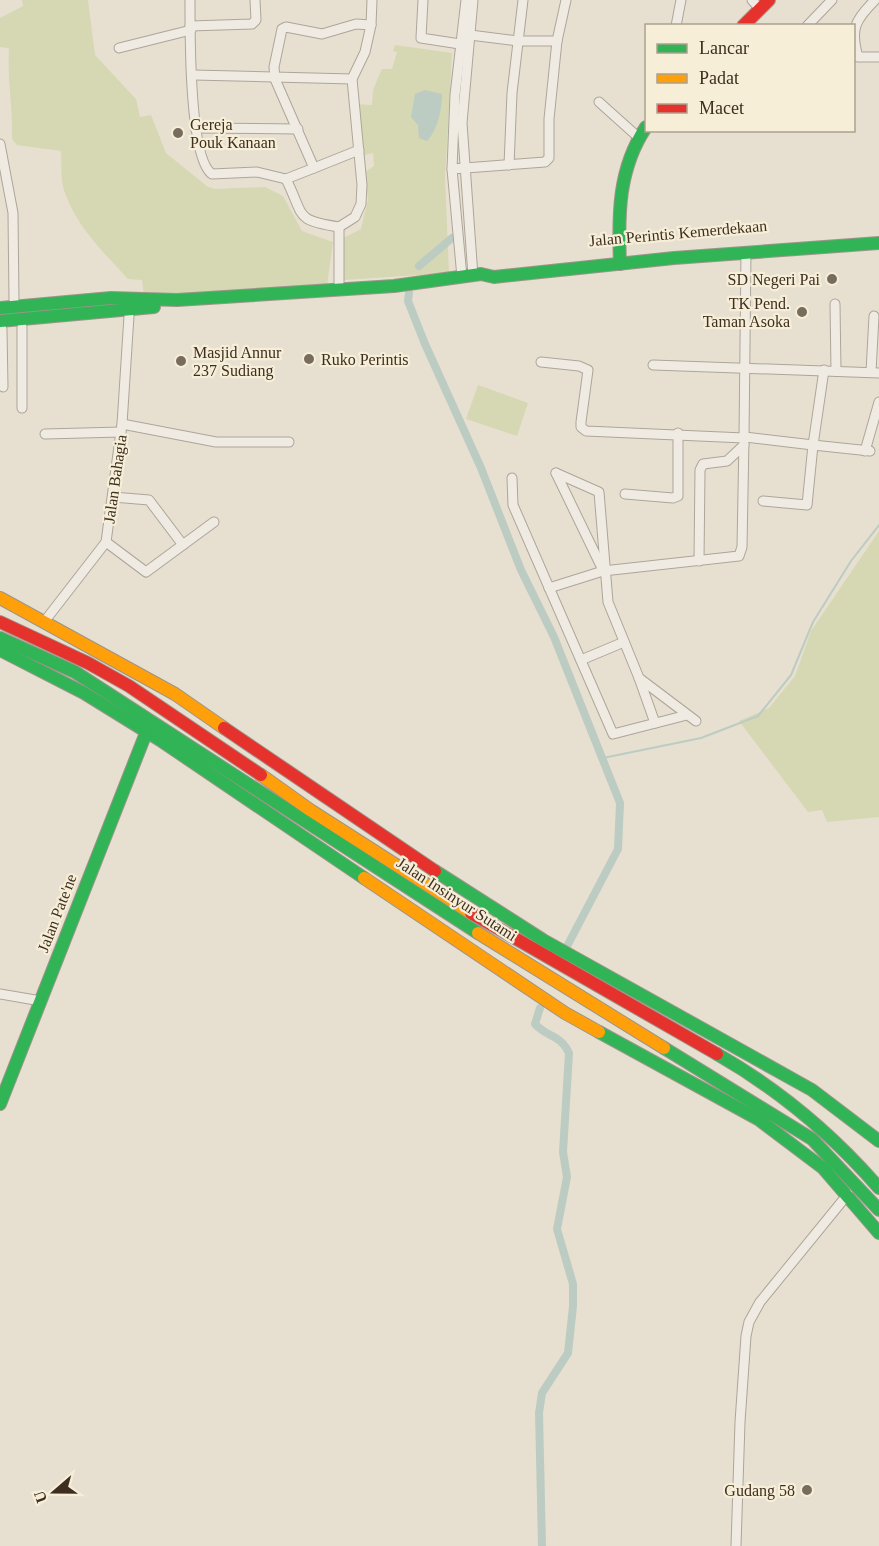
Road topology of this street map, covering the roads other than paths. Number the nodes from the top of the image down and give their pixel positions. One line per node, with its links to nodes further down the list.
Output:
1 (190, 0): 18 (street)
2 (255, 0): 18 (street)
3 (372, 0): 17 (street)
4 (423, 0): 23 (street)
5 (466, 0): 23 (street)
6 (473, 0): 19 (street)
7 (523, 0): 21 (street)
8 (566, 0): 22 (street)
9 (681, 0): 13 (street)
10 (832, 0): 15 (street)
11 (875, 0): 16 (street)
12 (760, 3): 14 (main road)
13 (676, 24)
14 (744, 24)
15 (809, 24)
16 (855, 24)
17 (371, 25): 27 (street); 28 (street)
18 (190, 28): 24 (street); 26 (street)
19 (470, 35): 21 (street); 38 (street)
20 (855, 36): 25 (street)
21 (518, 41): 22 (street); 36 (street)
22 (557, 41): 36 (street)
23 (460, 44): 39 (street)
24 (119, 48)
25 (879, 57)
26 (194, 75): 27 (street); 31 (street)
27 (275, 79): 28 (street); 32 (street)
28 (352, 79): 35 (street)
29 (599, 102): 33 (street)
30 (645, 127): 33 (main road)
31 (195, 129): 32 (street); 40 (street)
32 (298, 129): 37 (street)
33 (638, 137): 45 (main road)
34 (0, 144): 48 (street)
35 (359, 150): 37 (street); 41 (street)
36 (509, 165): 38 (street)
37 (314, 168): 40 (street)
38 (464, 168): 39 (street); 46 (street)
39 (452, 169): 46 (street)
40 (286, 179): 41 (street)
41 (339, 227): 47 (street)
42 (879, 231): 45 (main road, Jalan Perintis Kemerdekaan)
43 (879, 243): 44 (main road, Jalan Perintis Kemerdekaan)
44 (746, 252): 45 (main road, Jalan Perintis Kemerdekaan); 58 (street)
45 (620, 259): 46 (main road, Jalan Perintis Kemerdekaan)
46 (472, 276): 47 (main road, Jalan Perintis Kemerdekaan)
47 (339, 283): 49 (main road, Jalan Perintis Kemerdekaan)
48 (14, 300)
49 (177, 300): 51 (main road, Jalan Perintis Kemerdekaan); 54 (main road, Jalan Perintis Kemerdekaan)
50 (835, 304): 60 (street)
51 (0, 308)
52 (129, 316): 65 (street, Jalan Bahagia)
53 (874, 316): 61 (street)
54 (1, 325): 62 (street)
55 (22, 327): 64 (street)
56 (542, 362): 66 (street)
57 (653, 365): 58 (street)
58 (747, 368): 59 (street); 68 (street)
59 (824, 369): 60 (street); 70 (street)
60 (836, 370): 61 (street)
61 (875, 372)
62 (3, 387)
63 (879, 402): 70 (street)
64 (22, 408)
65 (122, 428): 67 (street); 69 (street); 73 (street, Jalan Bahagia)
66 (678, 433): 68 (street); 72 (street)
67 (45, 434)
68 (744, 440): 70 (street); 78 (street); 78 (street)
69 (289, 442)
70 (813, 445): 74 (street)
71 (512, 478): 80 (street)
72 (625, 494)
73 (113, 498): 76 (street, Jalan Bahagia); 77 (street)
74 (763, 501)
75 (214, 522): 77 (street)
76 (106, 542): 77 (street); 83 (street, Jalan Bahagia)
77 (183, 545)
78 (699, 561): 79 (street)
79 (603, 571): 79 (street); 80 (street); 85 (street)
80 (549, 588): 87 (street)
81 (0, 598): 83 (main road)
82 (0, 622): 95 (main road, Jalan Insinyur Sutami)
83 (44, 622): 94 (main road)
84 (0, 638): 97 (main road, Jalan Insinyur Sutami)
85 (624, 642): 87 (street); 88 (street)
86 (0, 650): 90 (main road)
87 (581, 660): 89 (street)
88 (639, 678): 89 (street); 89 (street)
89 (655, 723)
90 (146, 733): 92 (main road, Jalan Pate'ne); 96 (main road)
91 (0, 994): 92 (street)
92 (41, 1000): 93 (main road, Jalan Pate'ne)
93 (0, 1104)
94 (879, 1141)
95 (879, 1188)
96 (848, 1194): 98 (main road); 99 (street)
97 (879, 1210)
98 (879, 1233)
99 (736, 1546)

